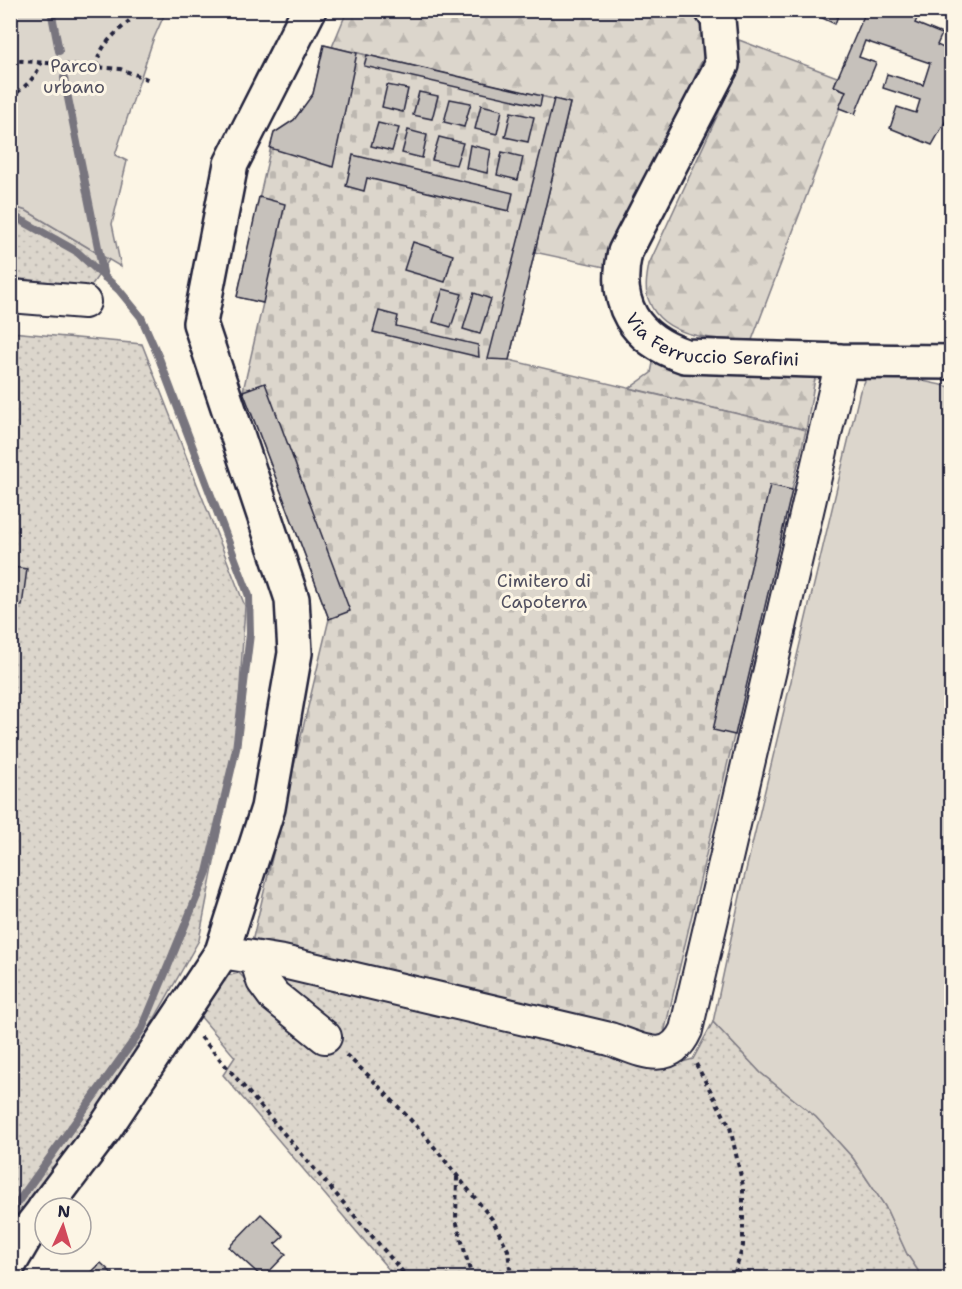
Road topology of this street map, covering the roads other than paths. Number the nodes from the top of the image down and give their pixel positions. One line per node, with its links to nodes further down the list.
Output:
1 (309, 10): 7 (street)
2 (712, 10): 5 (street, Via Ferruccio Serafini)
3 (10, 296): 4 (street)
4 (84, 302)
5 (842, 361): 6 (street, Via Ferruccio Serafini); 8 (street)
6 (951, 362)
7 (222, 952): 8 (street); 10 (street)
8 (256, 958): 9 (street)
9 (326, 1037)
10 (54, 1196)
11 (33, 1224): 12 (street)
12 (10, 1263)

